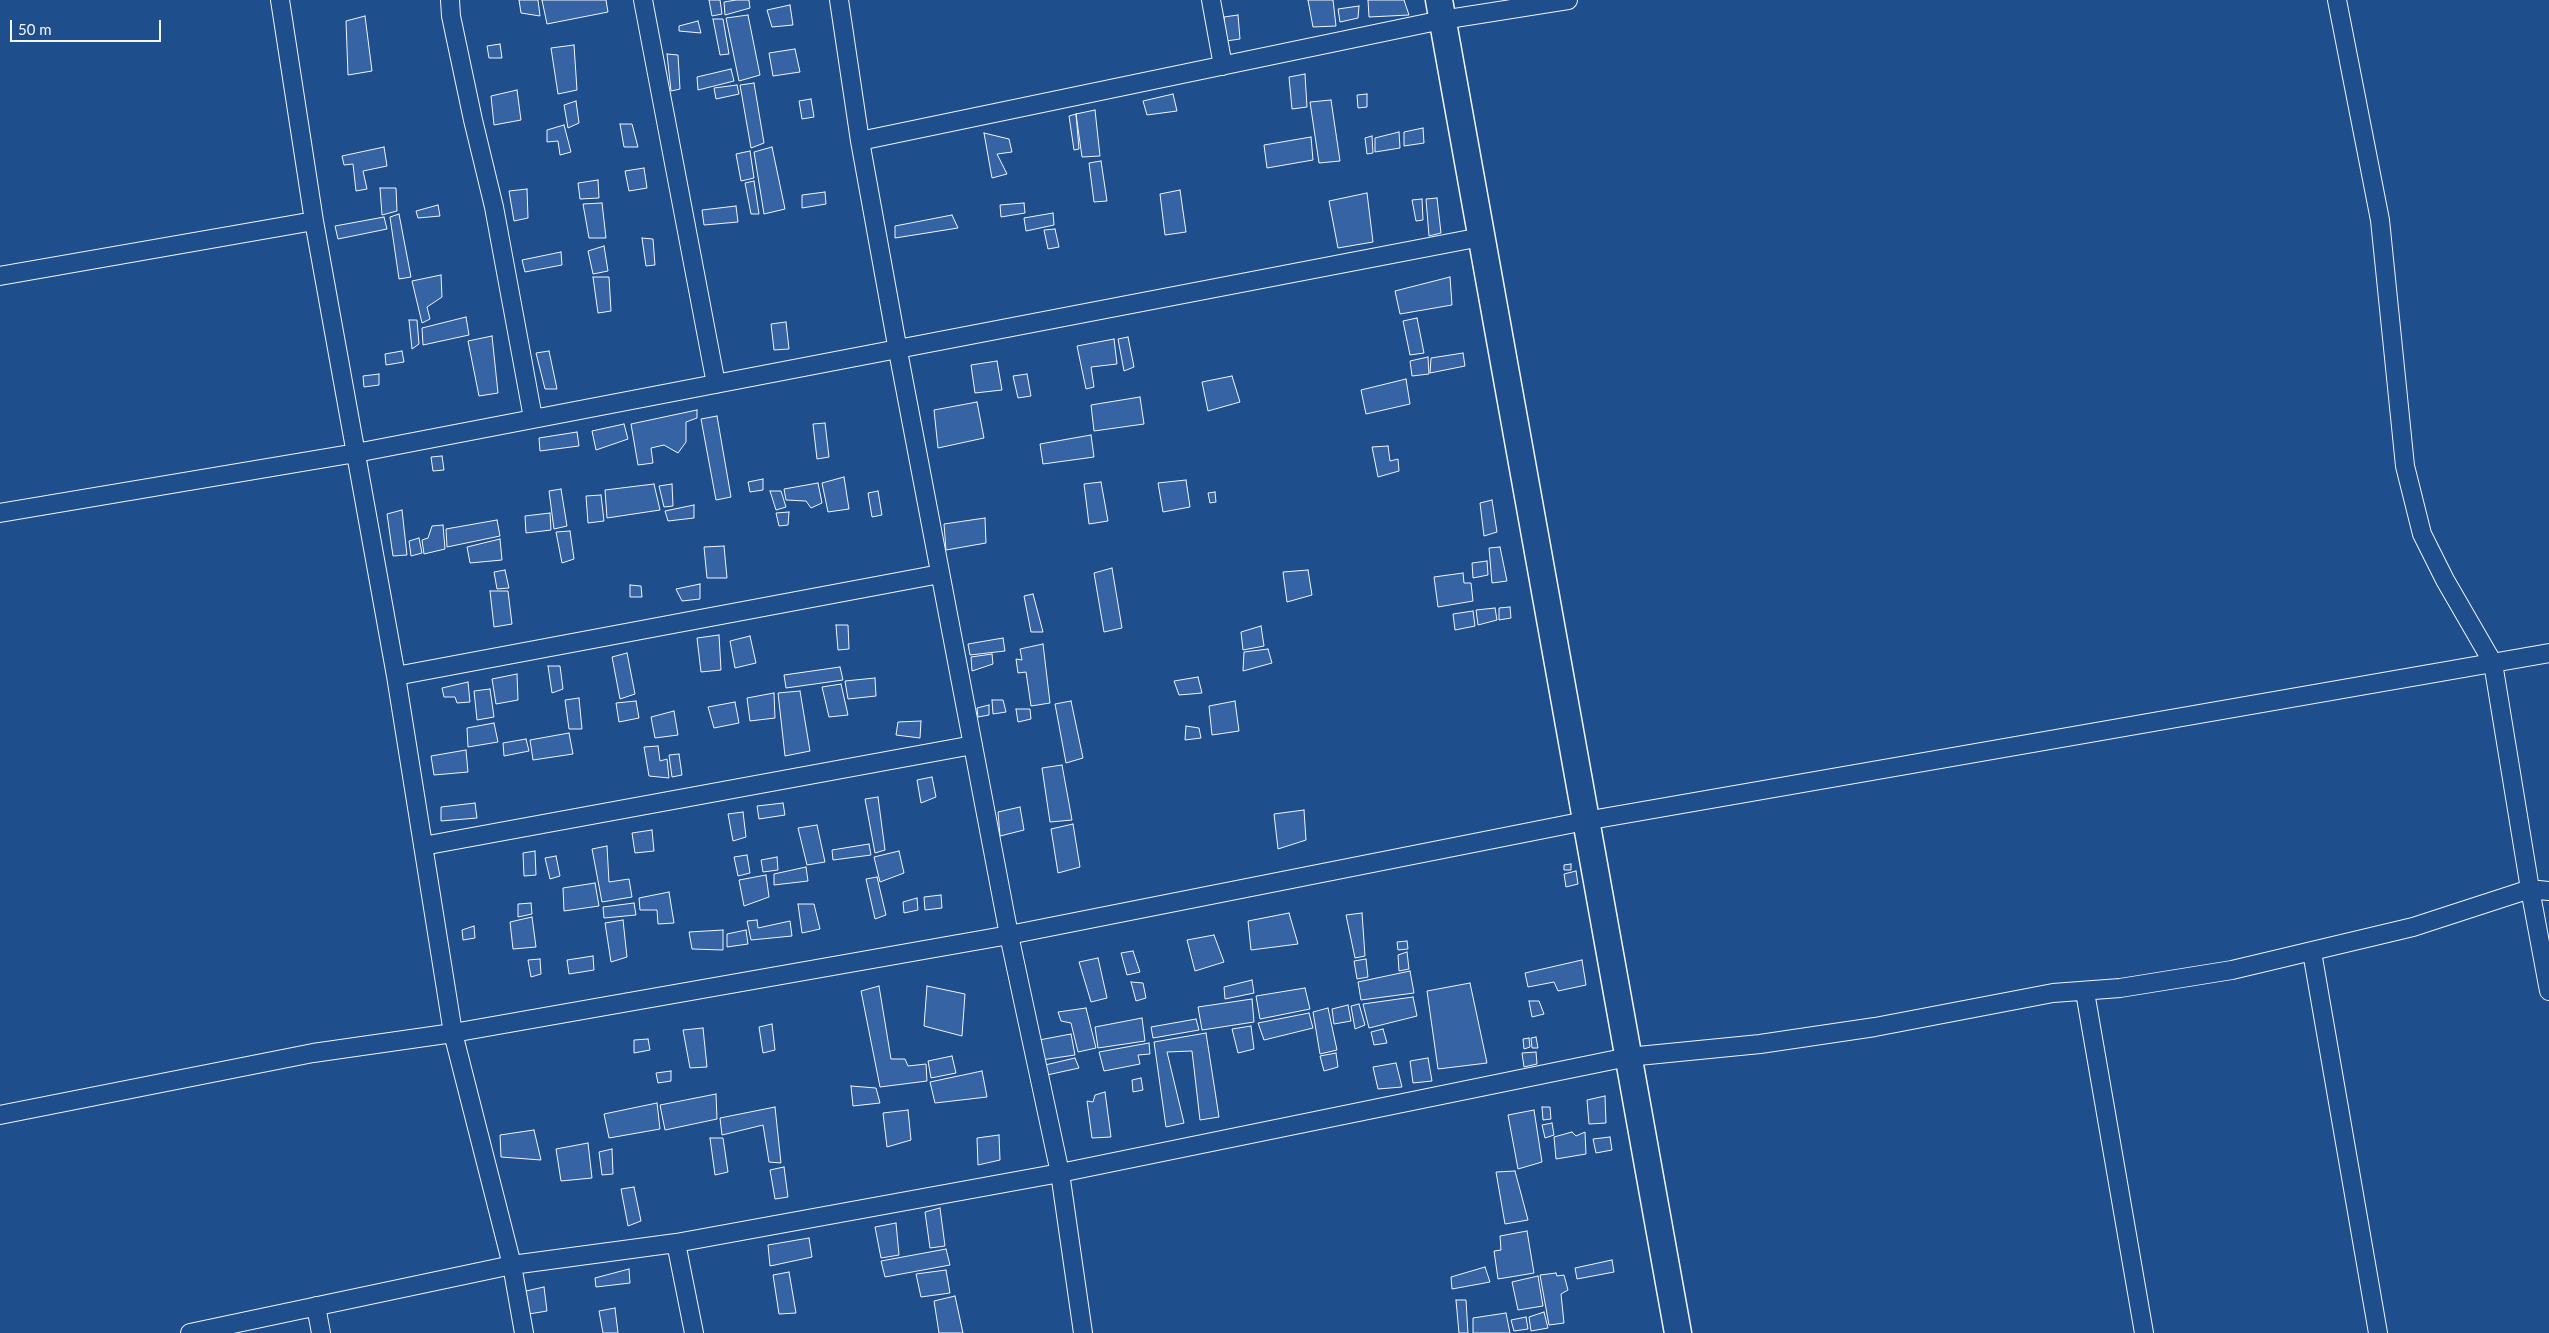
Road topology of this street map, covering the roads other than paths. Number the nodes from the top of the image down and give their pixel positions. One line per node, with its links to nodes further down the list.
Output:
1 (280, 0): 11 (street)
2 (450, 0): 16 (street)
3 (643, 0): 15 (street)
4 (839, 0): 10 (street)
5 (1211, 0): 9 (street)
6 (1568, 0): 8 (street)
7 (2337, 0): 21 (street)
8 (1441, 10): 9 (street); 12 (street)
9 (1223, 66): 10 (street)
10 (860, 141): 14 (street)
11 (314, 221): 13 (street); 17 (street)
12 (1481, 237): 14 (street); 24 (street)
13 (0, 276)
14 (898, 351): 15 (street); 19 (street)
15 (716, 384): 16 (street)
16 (533, 418): 17 (street)
17 (356, 453): 18 (street); 22 (street)
18 (0, 513)
19 (940, 574): 22 (street); 23 (street)
20 (2549, 653): 21 (street)
21 (2494, 663): 24 (street); 26 (street)
22 (396, 676): 25 (street)
23 (973, 746): 25 (street); 28 (street)
24 (1585, 821): 28 (street); 33 (street)
25 (423, 846): 32 (street)
26 (2530, 889): 27 (street); 29 (street); 30 (street)
27 (2549, 891)
28 (1008, 935): 32 (street); 35 (street)
29 (2312, 952): 31 (street); 46 (street)
30 (2549, 990)
31 (2085, 992): 33 (street); 45 (street)
32 (453, 1033): 34 (street); 37 (street)
33 (1628, 1058): 35 (street); 44 (street)
34 (0, 1115)
35 (1060, 1173): 36 (street); 43 (street)
36 (676, 1243): 37 (street); 42 (street)
37 (512, 1265): 38 (street); 41 (street)
38 (316, 1306): 39 (street); 40 (street)
39 (190, 1333)
40 (321, 1333)
41 (524, 1333)
42 (694, 1333)
43 (1083, 1333)
44 (1678, 1333)
45 (2144, 1333)
46 (2378, 1333)

